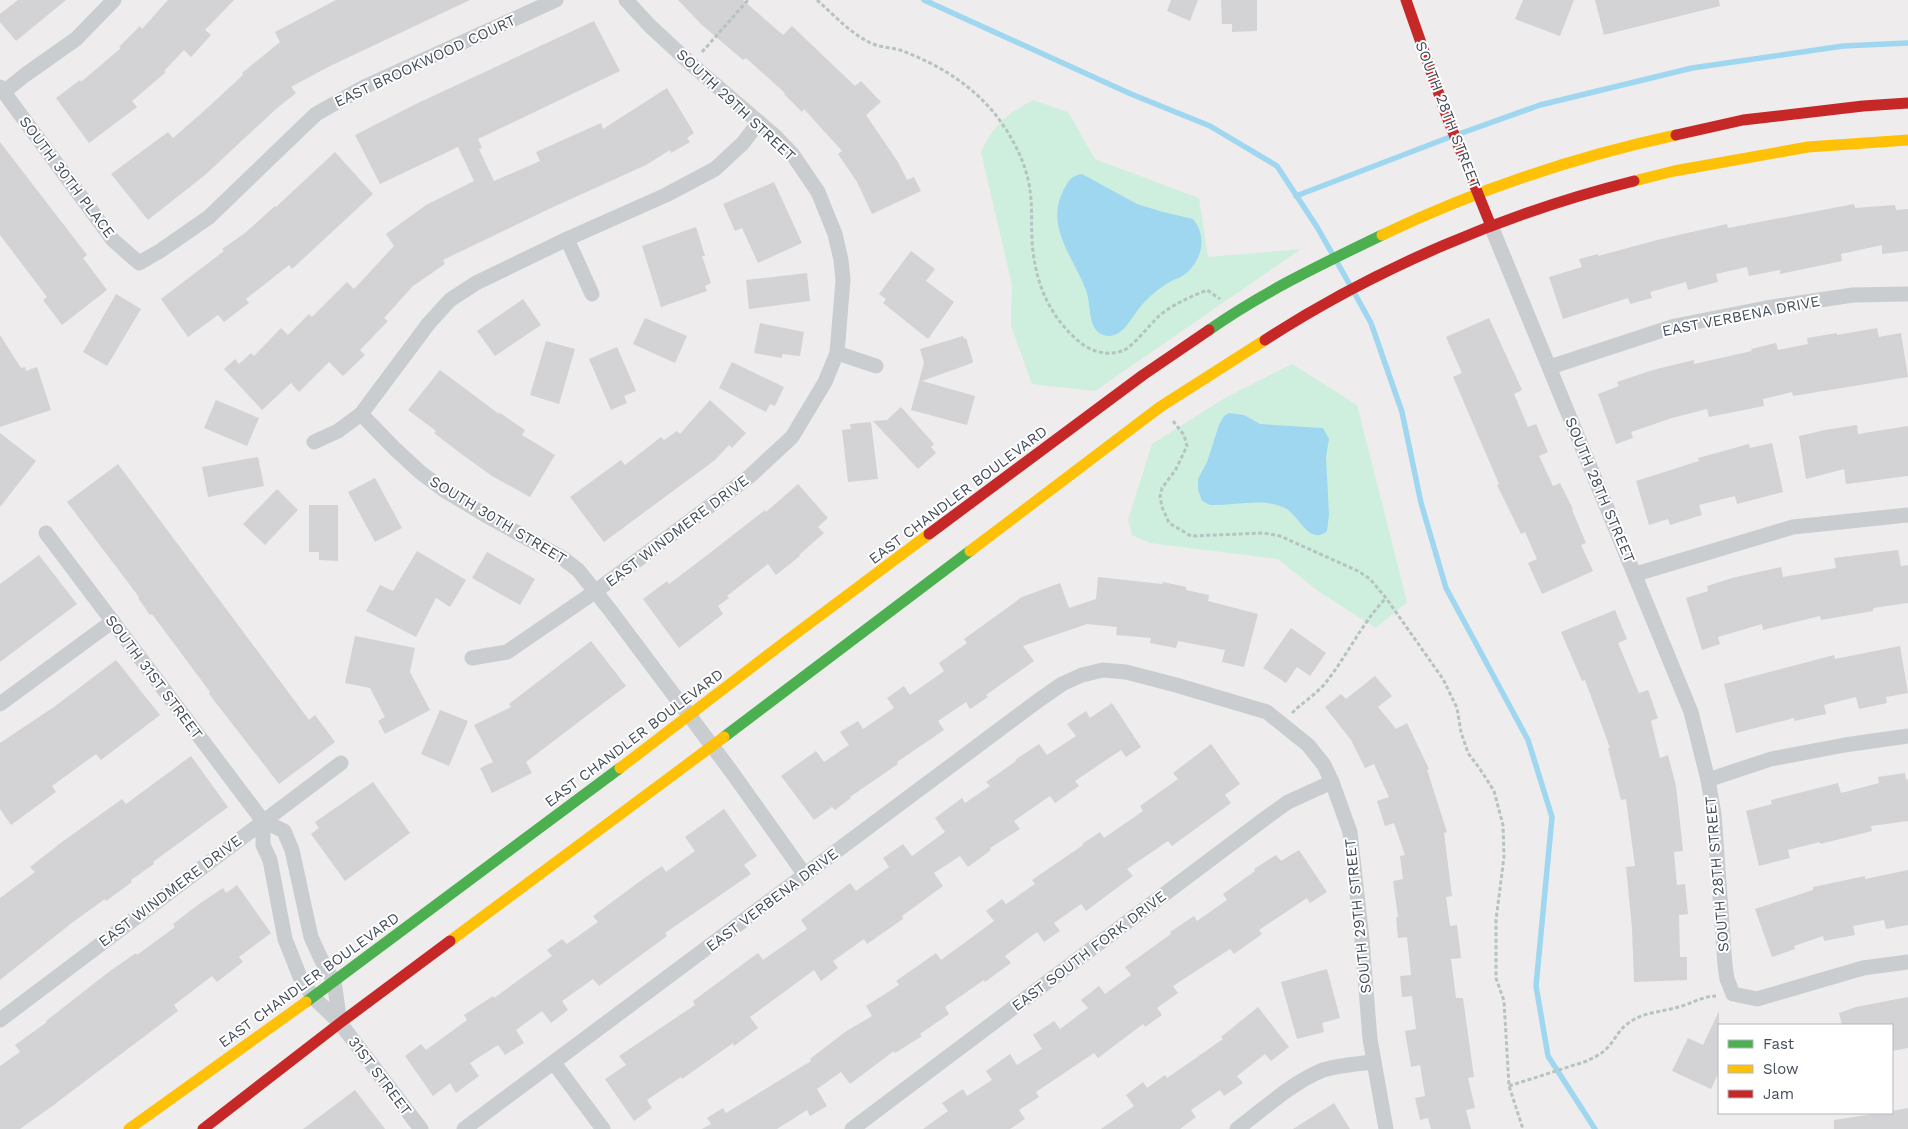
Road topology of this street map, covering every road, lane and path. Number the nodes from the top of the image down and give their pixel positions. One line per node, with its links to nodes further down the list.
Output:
1 (114, 0): 8 (street)
2 (556, 0): 15 (street, EAST BROOKWOOD COURT)
3 (626, 0): 7 (street, SOUTH 29TH STREET)
4 (748, 0): 7 (path)
5 (818, 0): 19 (path)
6 (1406, 0): 12 (main road, SOUTH 28TH STREET)
7 (691, 64): 10 (street, SOUTH 29TH STREET)
8 (2, 89): 15 (street, SOUTH 30TH PLACE)
9 (1908, 103): 12 (main road, EAST CHANDLER BOULEVARD)
10 (759, 122): 14 (street); 16 (street, SOUTH 29TH STREET)
11 (1908, 140): 13 (main road)
12 (1478, 193): 13 (main road, SOUTH 28TH STREET); 35 (main road, EAST CHANDLER BOULEVARD)
13 (1491, 226): 22 (street, SOUTH 28TH STREET); 38 (main road)
14 (567, 239): 17 (street); 23 (street)
15 (139, 263)
16 (844, 280): 20 (street, EAST WINDMERE DRIVE)
17 (592, 294)
18 (1908, 294): 22 (street, EAST VERBENA DRIVE)
19 (1224, 305)
20 (837, 353): 21 (street); 29 (street, EAST WINDMERE DRIVE)
21 (876, 366)
22 (1550, 367): 28 (street, SOUTH 28TH STREET)
23 (361, 414): 25 (street); 29 (street, SOUTH 30TH STREET)
24 (1177, 415): 30 (path)
25 (314, 442)
26 (1908, 515): 28 (street)
27 (46, 533): 31 (street, SOUTH 31ST STREET)
28 (1636, 574): 40 (street, SOUTH 28TH STREET)
29 (596, 591): 32 (street, EAST WINDMERE DRIVE); 35 (street, SOUTH 30TH STREET)
30 (1386, 598): 36 (path); 54 (path)
31 (113, 621): 34 (street); 42 (street, SOUTH 31ST STREET)
32 (472, 658)
33 (1082, 675): 36 (street, SOUTH 29TH STREET); 43 (street, EAST VERBENA DRIVE)
34 (0, 704)
35 (689, 717): 38 (street, SOUTH 30TH STREET); 47 (main road, EAST CHANDLER BOULEVARD)
36 (1282, 722): 41 (street, SOUTH 29TH STREET)
37 (1908, 736): 40 (street)
38 (712, 746): 43 (street, SOUTH 30TH STREET); 51 (main road)
39 (341, 763): 42 (street, EAST WINDMERE DRIVE)
40 (1708, 780): 48 (street, SOUTH 28TH STREET)
41 (1332, 782): 52 (street, SOUTH 29TH STREET); 60 (street, EAST SOUTH FORK DRIVE)
42 (262, 821): 44 (street, SOUTH 31ST STREET); 45 (street); 50 (street, EAST WINDMERE DRIVE)
43 (805, 875): 53 (street, EAST VERBENA DRIVE)
44 (301, 891): 45 (street); 47 (street, SOUTH 31ST STREET)
45 (277, 897): 49 (street)
46 (1908, 962): 48 (street)
47 (334, 981): 49 (main road, EAST CHANDLER BOULEVARD); 51 (street, SOUTH 31ST STREET)
48 (1733, 994): 54 (path)
49 (313, 996): 51 (street); 55 (main road, EAST CHANDLER BOULEVARD)
50 (0, 1020)
51 (340, 1023): 56 (main road); 57 (street, 31ST STREET)
52 (1373, 1062): 61 (street); 62 (street, SOUTH 29TH STREET)
53 (554, 1063): 58 (street, EAST VERBENA DRIVE); 59 (street)
54 (1509, 1086): 63 (path)
55 (129, 1129)
56 (203, 1129)
57 (420, 1129)
58 (464, 1129)
59 (603, 1129)
60 (852, 1129)
61 (1237, 1129)
62 (1386, 1129)
63 (1523, 1129)

